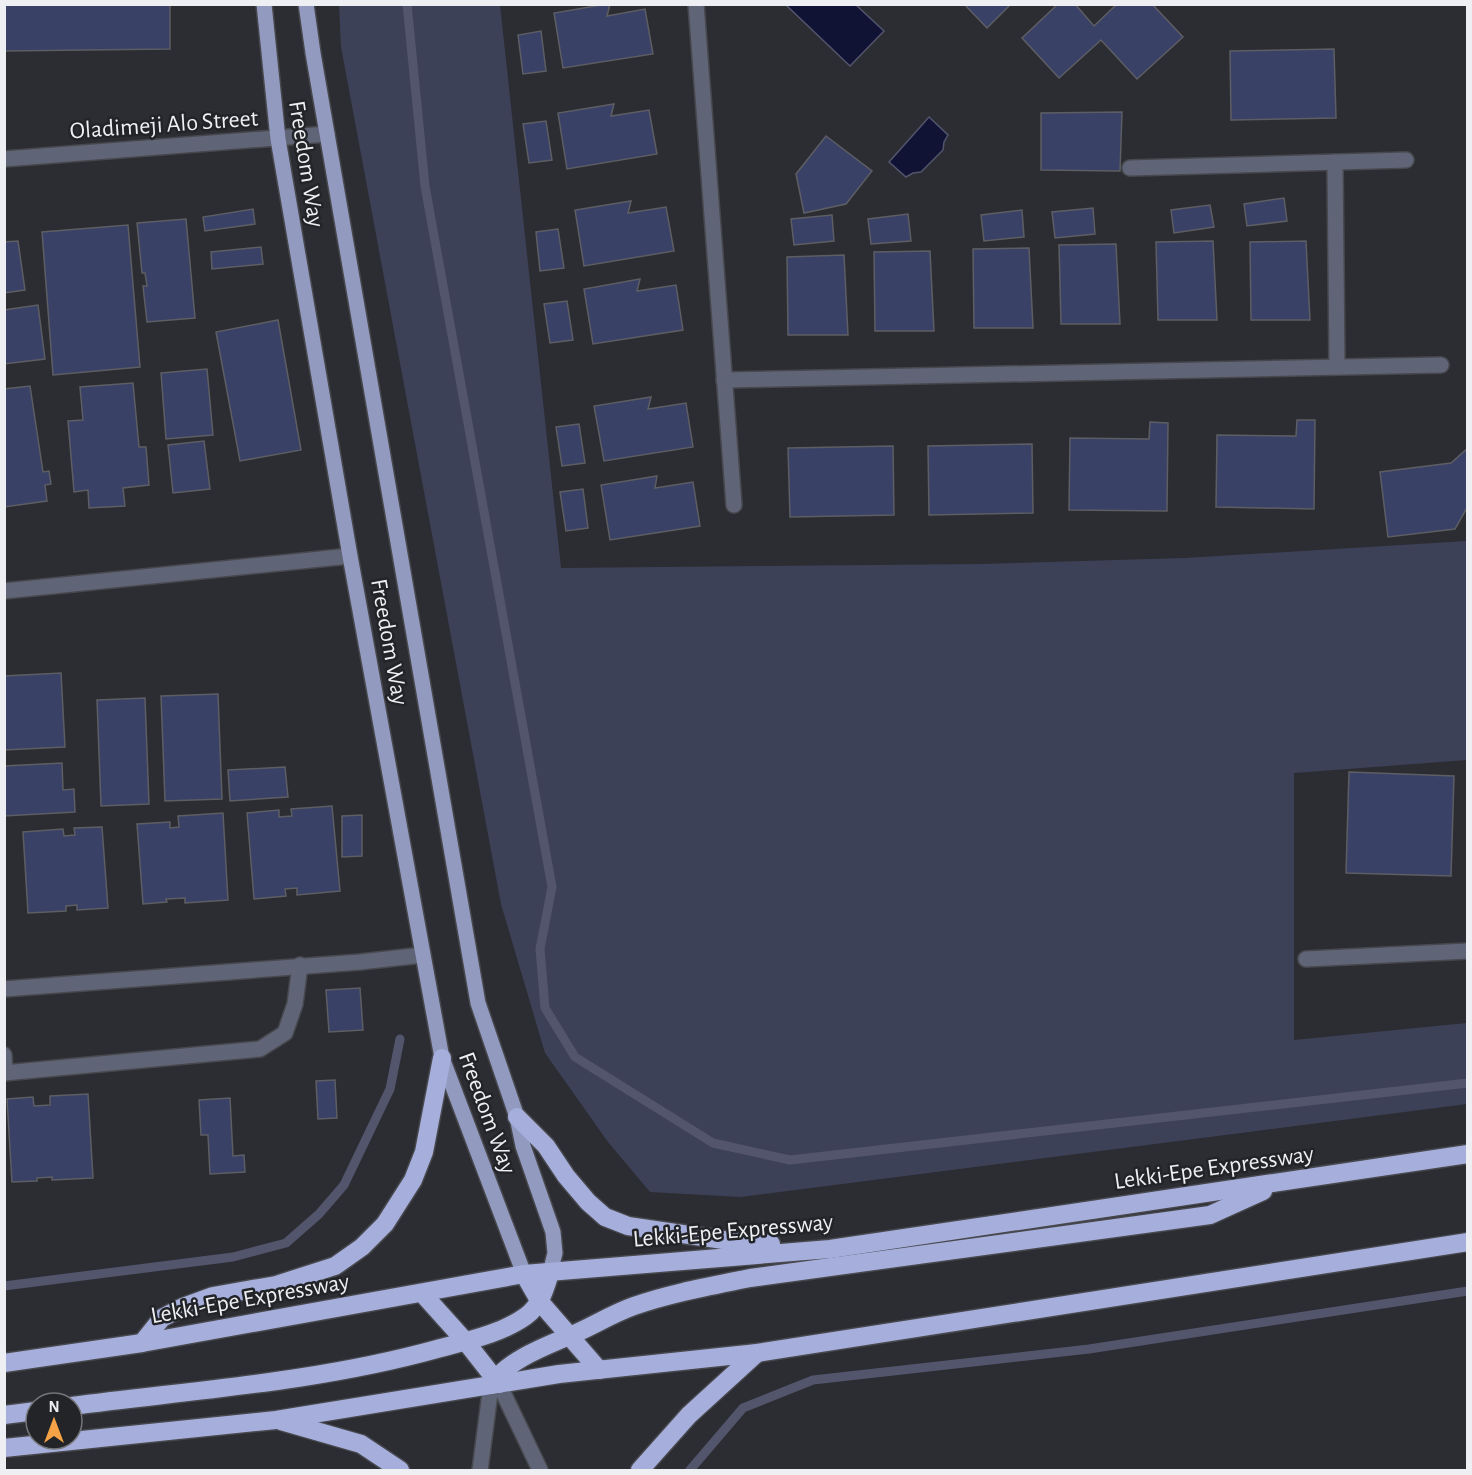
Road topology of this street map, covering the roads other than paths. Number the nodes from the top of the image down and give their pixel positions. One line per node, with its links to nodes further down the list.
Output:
1 (264, 4): 5 (main road, Freedom Way)
2 (306, 4): 4 (main road, Freedom Way)
3 (696, 4): 12 (street)
4 (327, 134): 5 (street, Oladimeji Alo Street); 24 (main road, Freedom Way)
5 (278, 139): 6 (street, Oladimeji Alo Street); 14 (main road, Freedom Way)
6 (4, 159)
7 (1406, 160): 8 (street)
8 (1335, 162): 9 (street); 11 (street)
9 (1130, 168)
10 (1441, 365): 11 (street)
11 (1337, 367): 12 (street)
12 (724, 380): 13 (street)
13 (734, 505)
14 (350, 556): 15 (street); 17 (main road, Freedom Way)
15 (4, 591)
16 (1467, 951): 18 (street)
17 (423, 955): 19 (street); 22 (main road, Freedom Way)
18 (1306, 959)
19 (300, 965): 20 (street); 23 (street)
20 (4, 989)
21 (4, 1055): 23 (street)
22 (441, 1058): 30 (main road, Freedom Way); 34 (highway)
23 (5, 1073)
24 (518, 1117): 28 (highway); 29 (main road, Freedom Way)
25 (1467, 1154): 26 (highway, Lekki-Epe Expressway)
26 (1284, 1182): 28 (highway, Lekki-Epe Expressway); 33 (highway)
27 (1467, 1242): 36 (highway)
28 (830, 1249): 29 (highway, Lekki-Epe Expressway)
29 (550, 1273): 30 (highway, Lekki-Epe Expressway); 32 (highway)
30 (524, 1275): 31 (highway, Lekki-Epe Expressway); 32 (highway)
31 (422, 1293): 34 (highway, Lekki-Epe Expressway); 35 (highway)
32 (540, 1302): 33 (highway); 35 (highway)
33 (570, 1336): 38 (highway); 39 (highway)
34 (142, 1342): 37 (highway, Lekki-Epe Expressway)
35 (465, 1342): 39 (highway); 40 (highway)
36 (757, 1353): 38 (highway); 48 (highway)
37 (4, 1363)
38 (599, 1370): 39 (highway)
39 (495, 1383): 43 (highway); 46 (street); 47 (street)
40 (84, 1404)
41 (24, 1412): 42 (highway)
42 (4, 1415)
43 (276, 1420): 44 (highway); 45 (highway)
44 (4, 1448)
45 (400, 1470)
46 (480, 1470)
47 (540, 1470)
48 (640, 1470)

